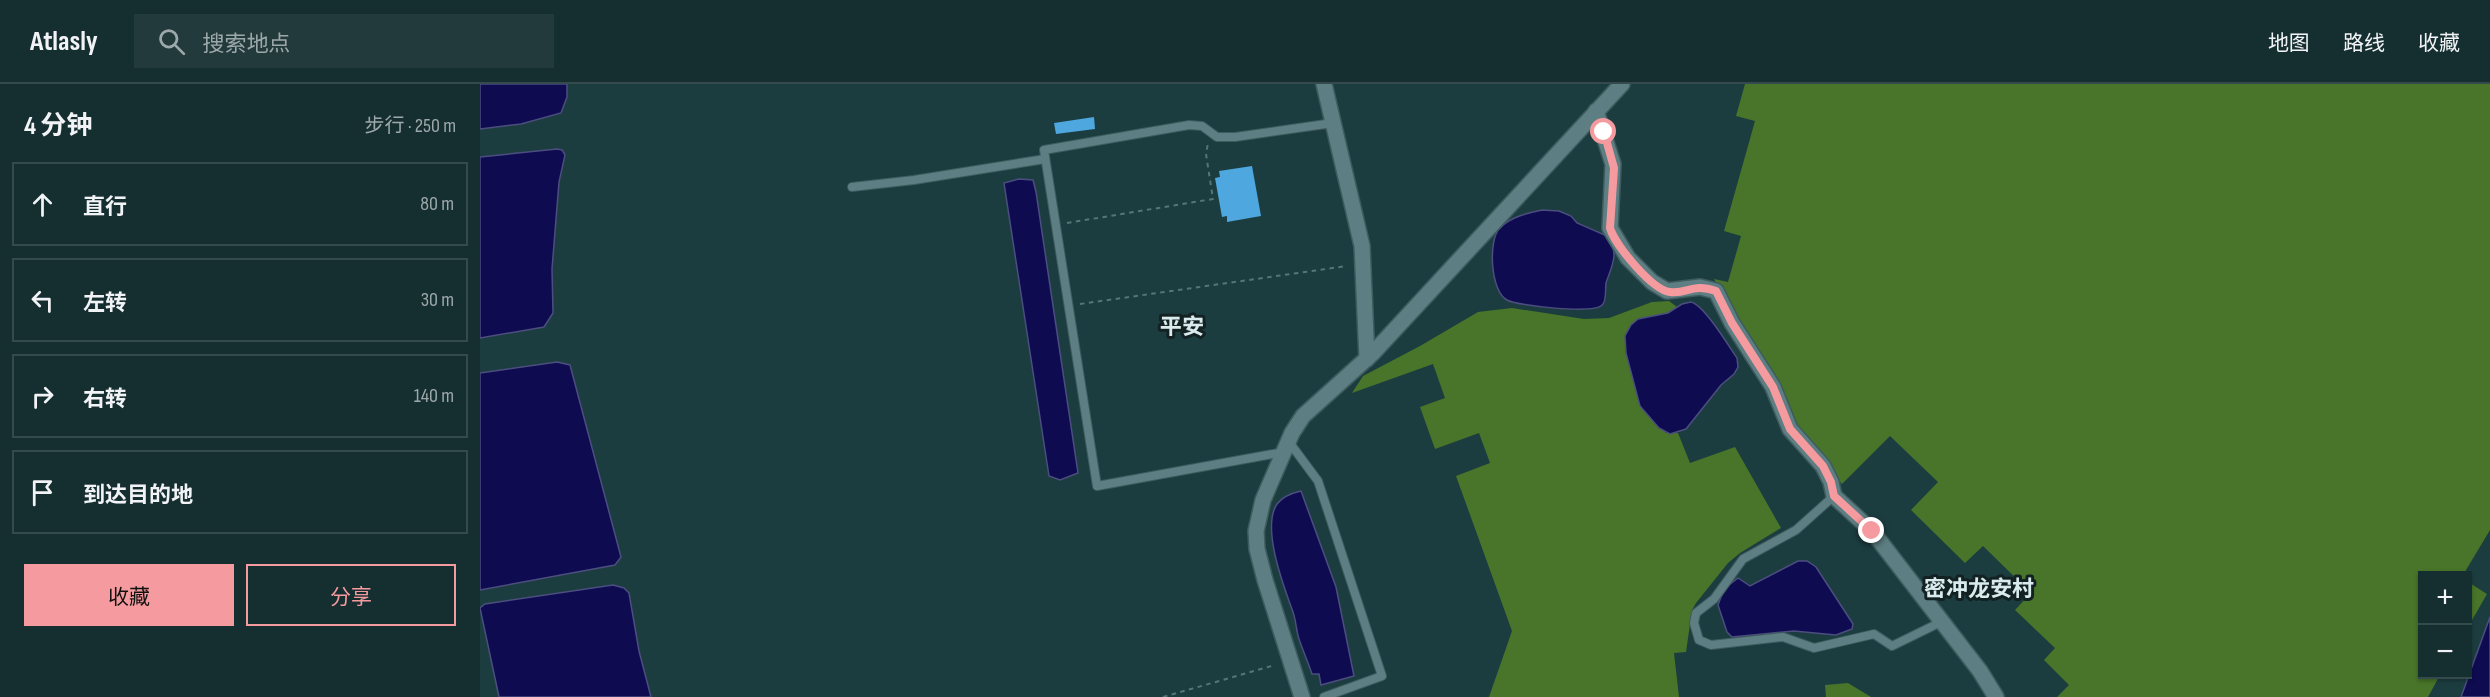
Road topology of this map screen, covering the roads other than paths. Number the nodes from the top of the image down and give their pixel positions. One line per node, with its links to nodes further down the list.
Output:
1 (1324, 84): 4 (street)
2 (1622, 84): 3 (street)
3 (1596, 111): 7 (street); 9 (street)
4 (1334, 123): 5 (lane); 7 (street)
5 (1045, 159): 6 (lane); 8 (lane)
6 (852, 187)
7 (1367, 359): 8 (street)
8 (1286, 447): 11 (street); 12 (lane)
9 (1834, 496): 10 (street); 10 (lane)
10 (1941, 622): 13 (street)
11 (1302, 697)
12 (1324, 697)
13 (1996, 697)

